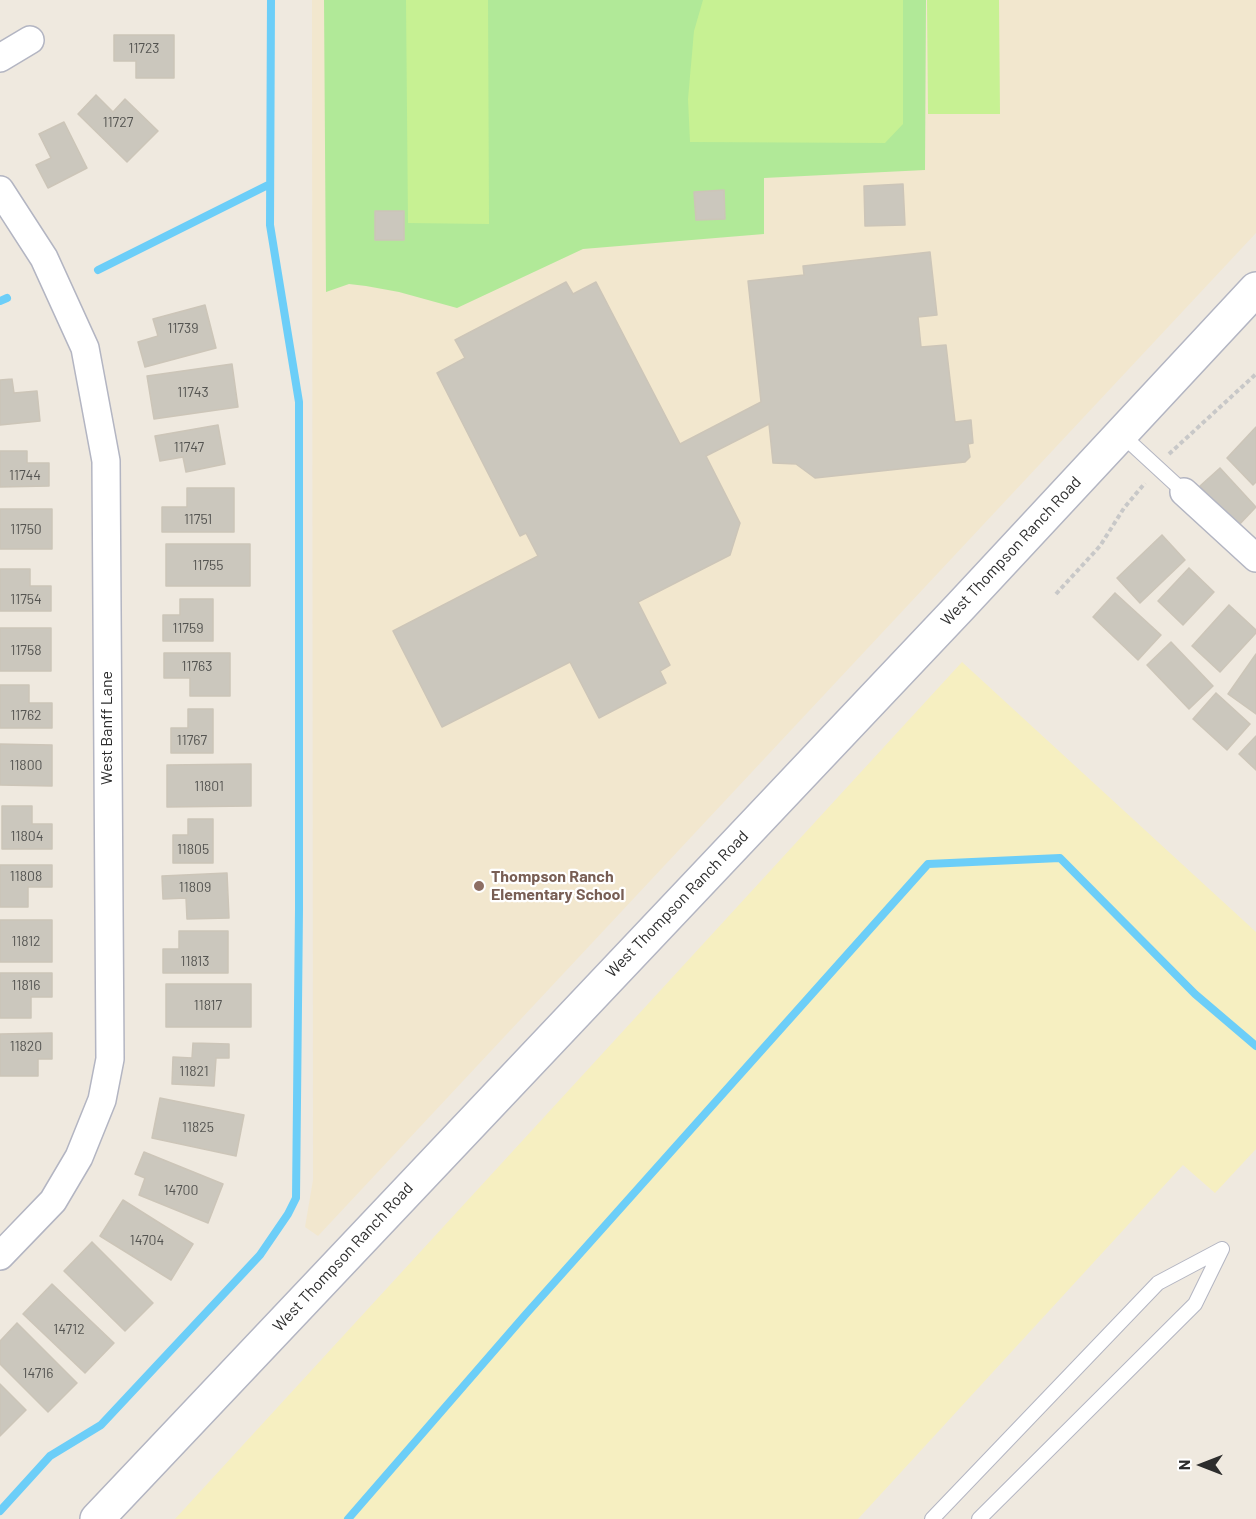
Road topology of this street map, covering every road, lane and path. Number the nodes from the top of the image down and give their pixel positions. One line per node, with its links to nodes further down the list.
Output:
1 (30, 40): 2 (street)
2 (0, 58)
3 (0, 190): 8 (street, West Banff Lane)
4 (1256, 289): 5 (main road, West Thompson Ranch Road)
5 (1120, 433): 6 (lane); 9 (main road, West Thompson Ranch Road)
6 (1184, 492): 7 (street)
7 (1256, 558)
8 (0, 1256)
9 (96, 1519)
10 (932, 1519): 11 (lane)
11 (979, 1519)

